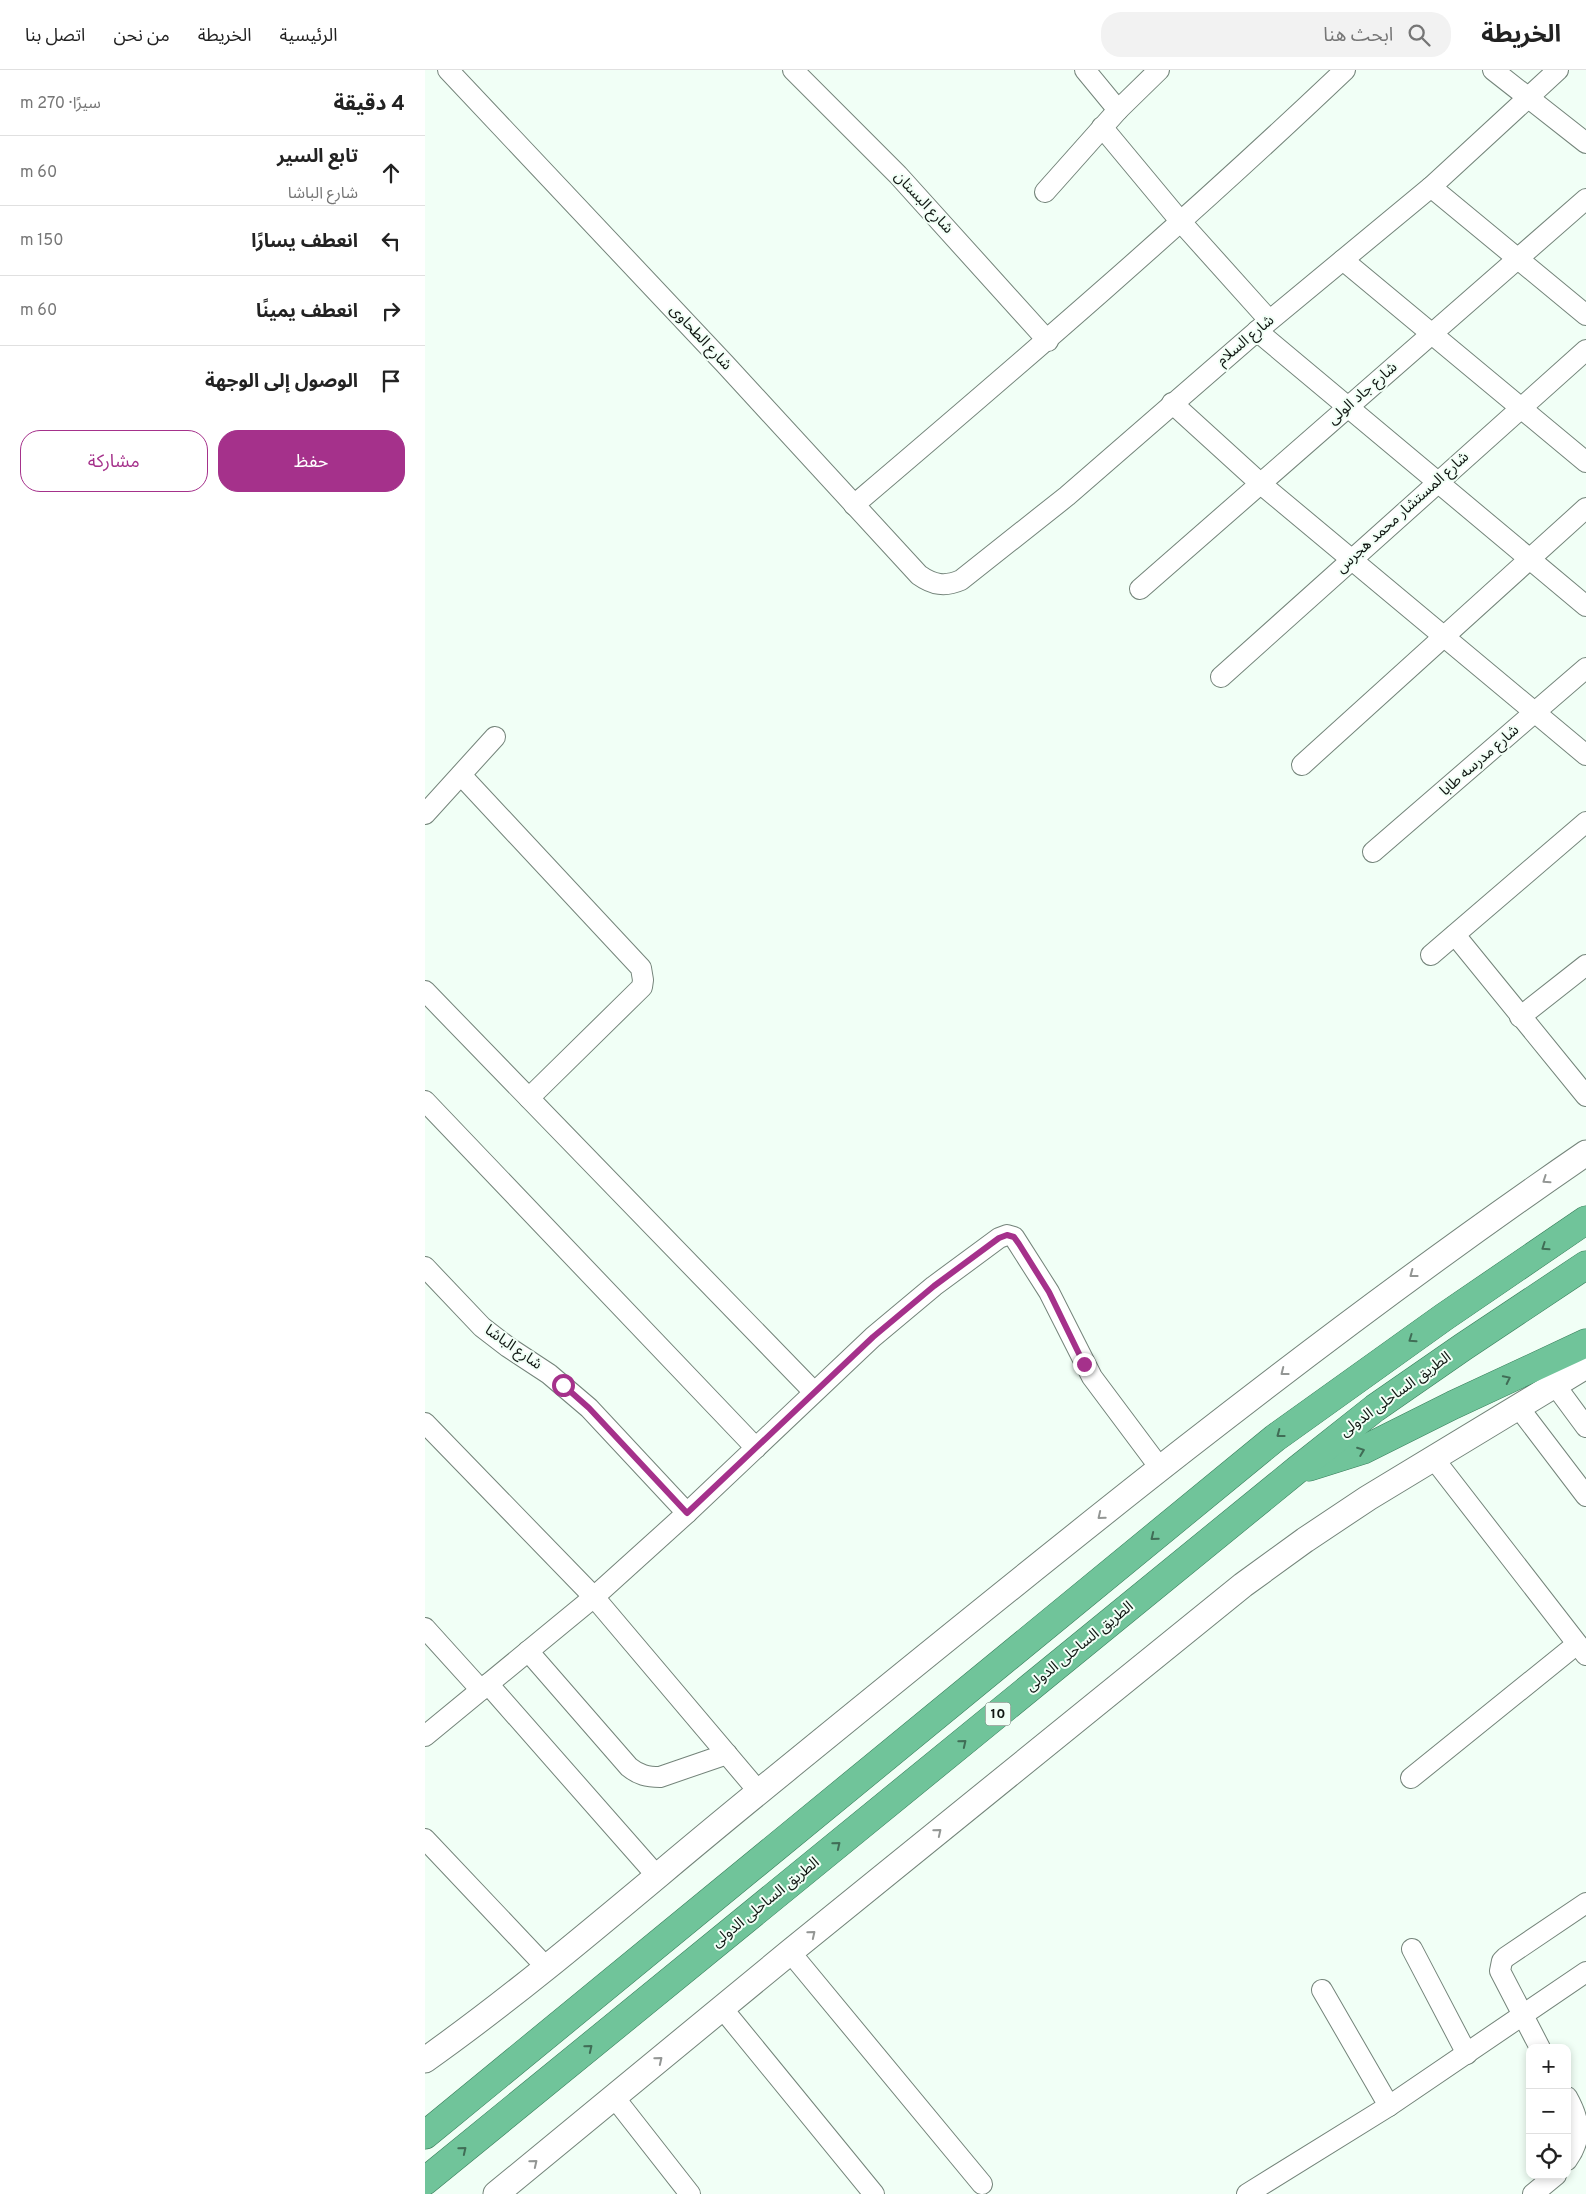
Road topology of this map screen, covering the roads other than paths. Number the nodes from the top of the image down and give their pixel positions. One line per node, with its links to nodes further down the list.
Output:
1 (448, 70): 29 (street, شارع الطحاوى)
2 (793, 70): 21 (street, شارع البستان)
3 (1085, 70): 9 (street)
4 (1159, 70): 9 (street)
5 (1345, 70): 15 (street)
6 (1493, 70): 8 (street)
7 (1558, 70): 8 (street, شارع السلام)
8 (1527, 97): 11 (street); 12 (street, شارع السلام)
9 (1118, 110): 10 (street)
10 (1102, 127): 13 (street); 15 (street)
11 (1586, 144)
12 (1431, 187): 16 (street); 17 (street, شارع السلام)
13 (1045, 192)
14 (1586, 199): 16 (street, شارع جاد الولى)
15 (1181, 222): 19 (street); 21 (street)
16 (1518, 258): 18 (street); 20 (street, شارع جاد الولى)
17 (1343, 260): 19 (street, شارع السلام); 20 (street)
18 (1586, 315)
19 (1263, 326): 23 (street, شارع السلام); 24 (street)
20 (1432, 334): 24 (street, شارع جاد الولى); 25 (street)
21 (1048, 340): 29 (street)
22 (1586, 350): 25 (street, شارع المستشار محمد هجرس)
23 (1172, 404): 28 (street); 33 (street, شارع السلام)
24 (1348, 408): 27 (street); 28 (street, شارع جاد الولى)
25 (1521, 408): 26 (street); 27 (street, شارع المستشار محمد هجرس)
26 (1586, 462)
27 (1438, 483): 31 (street, شارع المستشار محمد هجرس); 32 (street)
28 (1261, 484): 31 (street); 34 (street, شارع جاد الولى)
29 (854, 505): 33 (street, شارع الطحاوى)
30 (1586, 508): 32 (street)
31 (1352, 560): 36 (street); 38 (street, شارع المستشار محمد هجرس)
32 (1529, 560): 35 (street); 36 (street)
33 (961, 580)
34 (1140, 589)
35 (1586, 606)
36 (1444, 637): 39 (street); 42 (street)
37 (1586, 668): 39 (street, شارع مدرسه طابا)
38 (1221, 677)
39 (1535, 714): 41 (street); 46 (street, شارع مدرسه طابا)
40 (495, 737): 43 (street)
41 (1586, 755)
42 (1302, 765)
43 (461, 775): 44 (street); 53 (street)
44 (425, 814)
45 (1586, 822): 47 (street)
46 (1373, 852)
47 (1455, 935): 48 (street); 51 (street)
48 (1431, 955)
49 (1586, 965): 51 (street)
50 (425, 991): 53 (street)
51 (1520, 1017): 52 (street)
52 (1586, 1096)
53 (529, 1098): 62 (street)
54 (425, 1101): 66 (street)
55 (1586, 1153): 68 (street, one-way to 68)
56 (1586, 1220): 97 (highway, 10, one-way to 97)
57 (1586, 1266): 69 (highway, الطريق الساحلى الدولى / 10)
58 (425, 1267): 71 (street, شارع الباشا)
59 (1586, 1343): 69 (highway, one-way to 59)
60 (1586, 1366): 61 (street)
61 (1555, 1385): 63 (street); 65 (street)
62 (814, 1392): 66 (street); 68 (street)
63 (1519, 1408): 67 (street); 70 (street)
64 (425, 1423): 72 (street)
65 (1586, 1427)
66 (756, 1448): 71 (street)
67 (1434, 1459): 74 (street); 85 (street, one-way to 67)
68 (1160, 1468): 80 (street, one-way to 80)
69 (1298, 1469): 99 (highway, الطريق الساحلى الدولى / 10, one-way to 69)
70 (1586, 1496)
71 (687, 1513): 72 (street)
72 (594, 1597): 75 (street); 78 (street)
73 (425, 1628): 76 (street)
74 (1582, 1649): 79 (street)
75 (528, 1651): 76 (street); 78 (street)
76 (484, 1687): 77 (street); 82 (street)
77 (425, 1736)
78 (727, 1754): 80 (street)
79 (1411, 1778)
80 (759, 1792): 82 (street)
81 (425, 1839): 86 (street)
82 (657, 1876): 86 (street)
83 (1586, 1903): 90 (street)
84 (1412, 1949): 92 (street)
85 (790, 1952): 89 (street); 100 (street)
86 (546, 1967): 93 (street)
87 (1585, 1974): 90 (street)
88 (1322, 1990): 95 (street)
89 (722, 2008): 94 (street, one-way to 89); 103 (street)
90 (1523, 2016): 91 (street); 92 (street)
91 (1538, 2044)
92 (1467, 2054): 95 (street)
93 (425, 2060)
94 (614, 2097): 101 (street, one-way to 94); 102 (street)
95 (1389, 2106): 104 (street)
96 (1571, 2106): 98 (street)
97 (425, 2134)
98 (1571, 2152)
99 (425, 2181)
100 (982, 2184)
101 (496, 2194)
102 (690, 2194)
103 (874, 2194)
104 (1247, 2194)

